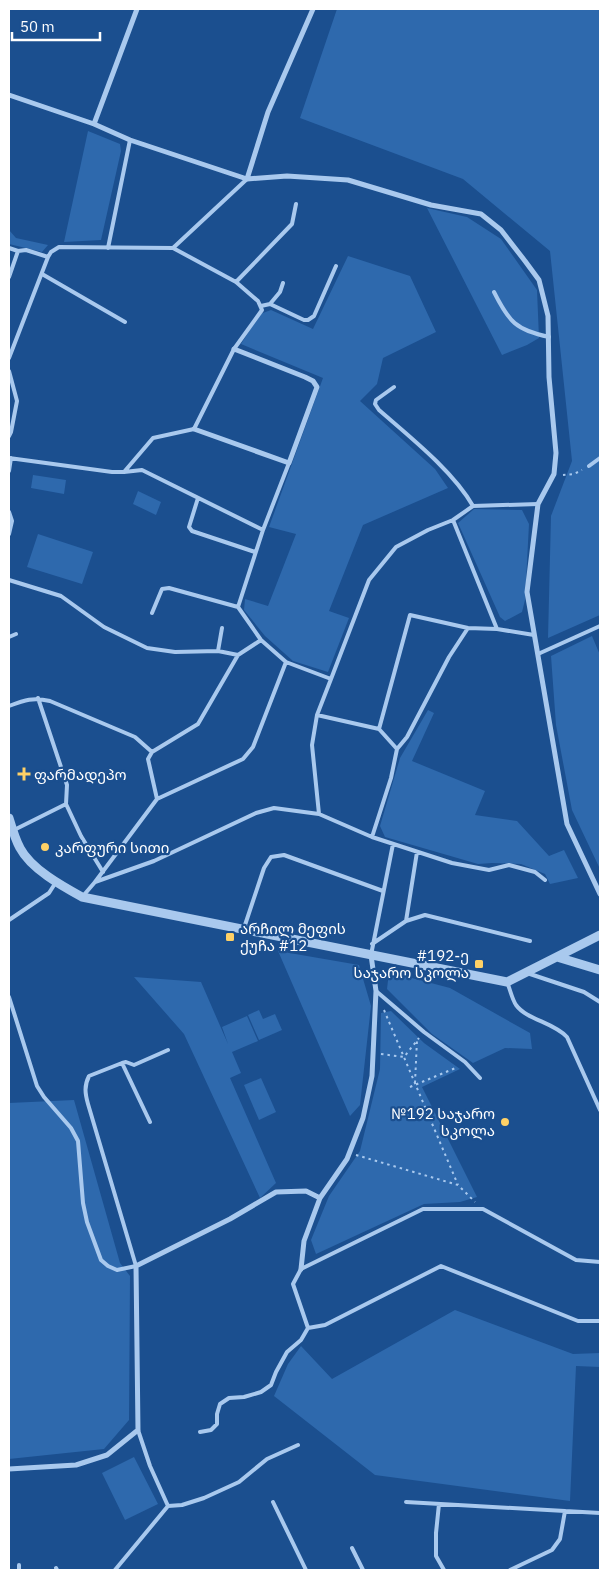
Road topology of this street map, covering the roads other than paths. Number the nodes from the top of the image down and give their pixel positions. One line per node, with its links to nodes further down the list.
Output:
1 (137, 9): 4 (street)
2 (313, 9): 6 (street)
3 (9, 95): 4 (street)
4 (94, 124): 5 (street)
5 (130, 140): 6 (street); 9 (lane)
6 (248, 179): 10 (lane); 22 (street)
7 (296, 204): 16 (lane)
8 (9, 248): 11 (lane)
9 (108, 248): 10 (lane); 12 (lane)
10 (172, 248): 16 (lane)
11 (18, 251): 12 (lane); 15 (lane)
12 (48, 257): 14 (lane)
13 (336, 266): 19 (lane)
14 (42, 274): 21 (lane); 24 (lane)
15 (9, 277)
16 (236, 282): 20 (lane)
17 (283, 283): 19 (lane)
18 (494, 292): 22 (lane)
19 (270, 304): 20 (lane)
20 (261, 306): 23 (lane)
21 (125, 322)
22 (549, 338): 35 (street)
23 (234, 349): 27 (lane); 31 (street)
24 (9, 358)
25 (9, 371): 28 (lane)
26 (394, 388): 39 (lane)
27 (194, 429): 31 (street); 34 (lane)
28 (10, 432)
29 (10, 458): 33 (lane); 34 (lane)
30 (600, 458): 32 (lane)
31 (288, 463): 42 (lane)
32 (589, 466)
33 (9, 471)
34 (124, 472): 37 (lane)
35 (554, 474): 36 (street); 38 (street)
36 (561, 475)
37 (198, 498): 42 (lane); 44 (lane)
38 (538, 504): 39 (lane); 53 (street)
39 (473, 506): 41 (lane)
40 (9, 512): 43 (lane)
41 (453, 520): 51 (lane); 60 (lane)
42 (263, 530): 44 (lane)
43 (9, 534)
44 (255, 552): 46 (lane)
45 (9, 580): 56 (lane)
46 (238, 607): 47 (lane); 55 (lane)
47 (152, 613)
48 (600, 626): 57 (lane)
49 (222, 628): 56 (lane)
50 (468, 628): 51 (lane); 64 (lane); 65 (lane)
51 (498, 629): 53 (lane)
52 (16, 634): 54 (lane)
53 (534, 635): 57 (street)
54 (9, 637)
55 (261, 640): 58 (lane); 59 (lane)
56 (218, 651): 58 (lane)
57 (538, 654): 80 (street)
58 (238, 655): 66 (lane)
59 (286, 662): 60 (lane); 67 (lane)
60 (331, 679): 63 (lane)
61 (38, 698): 62 (lane); 66 (lane); 68 (lane)
62 (9, 706)
63 (317, 715): 64 (lane); 69 (lane)
64 (379, 730): 65 (lane)
65 (397, 750): 72 (lane)
66 (152, 752): 67 (lane)
67 (157, 798): 75 (lane)
68 (66, 804): 71 (lane); 75 (lane)
69 (319, 814): 72 (lane); 78 (lane)
70 (9, 818): 71 (street)
71 (13, 830): 77 (street)
72 (372, 837): 73 (lane)
73 (393, 844): 74 (lane); 79 (lane)
74 (417, 852): 76 (lane); 83 (lane)
75 (103, 872): 78 (lane)
76 (545, 880)
77 (56, 882): 81 (street); 82 (lane)
78 (95, 882): 81 (lane)
79 (384, 891): 84 (lane); 87 (lane)
80 (600, 894)
81 (82, 897): 84 (street)
82 (9, 920)
83 (406, 922): 86 (lane); 87 (lane)
84 (244, 929): 88 (street)
85 (600, 935): 89 (street)
86 (530, 941)
87 (372, 944): 88 (lane)
88 (371, 955): 92 (street); 93 (street)
89 (557, 957): 90 (street); 91 (street)
90 (600, 970)
91 (527, 973): 92 (street); 95 (lane)
92 (507, 982): 99 (lane)
93 (376, 991): 98 (lane); 101 (street)
94 (9, 996): 103 (lane)
95 (600, 1002)
96 (168, 1050): 97 (lane)
97 (122, 1063): 100 (lane); 103 (lane)
98 (480, 1078)
99 (600, 1110)
100 (150, 1122)
101 (320, 1198): 103 (street); 104 (street)
102 (600, 1262): 104 (lane)
103 (136, 1266): 107 (street)
104 (301, 1269): 106 (lane)
105 (600, 1321): 106 (lane)
106 (308, 1328): 108 (lane)
107 (138, 1430): 110 (street); 114 (lane)
108 (200, 1432)
109 (298, 1445): 114 (lane)
110 (9, 1470)
111 (273, 1502): 119 (lane)
112 (406, 1502): 113 (lane)
113 (439, 1504): 115 (lane); 121 (lane)
114 (168, 1506): 118 (lane)
115 (565, 1511): 116 (lane); 122 (lane)
116 (600, 1513)
117 (352, 1548): 120 (lane)
118 (115, 1570)
119 (306, 1570)
120 (363, 1570)
121 (444, 1570)
122 (510, 1570)

